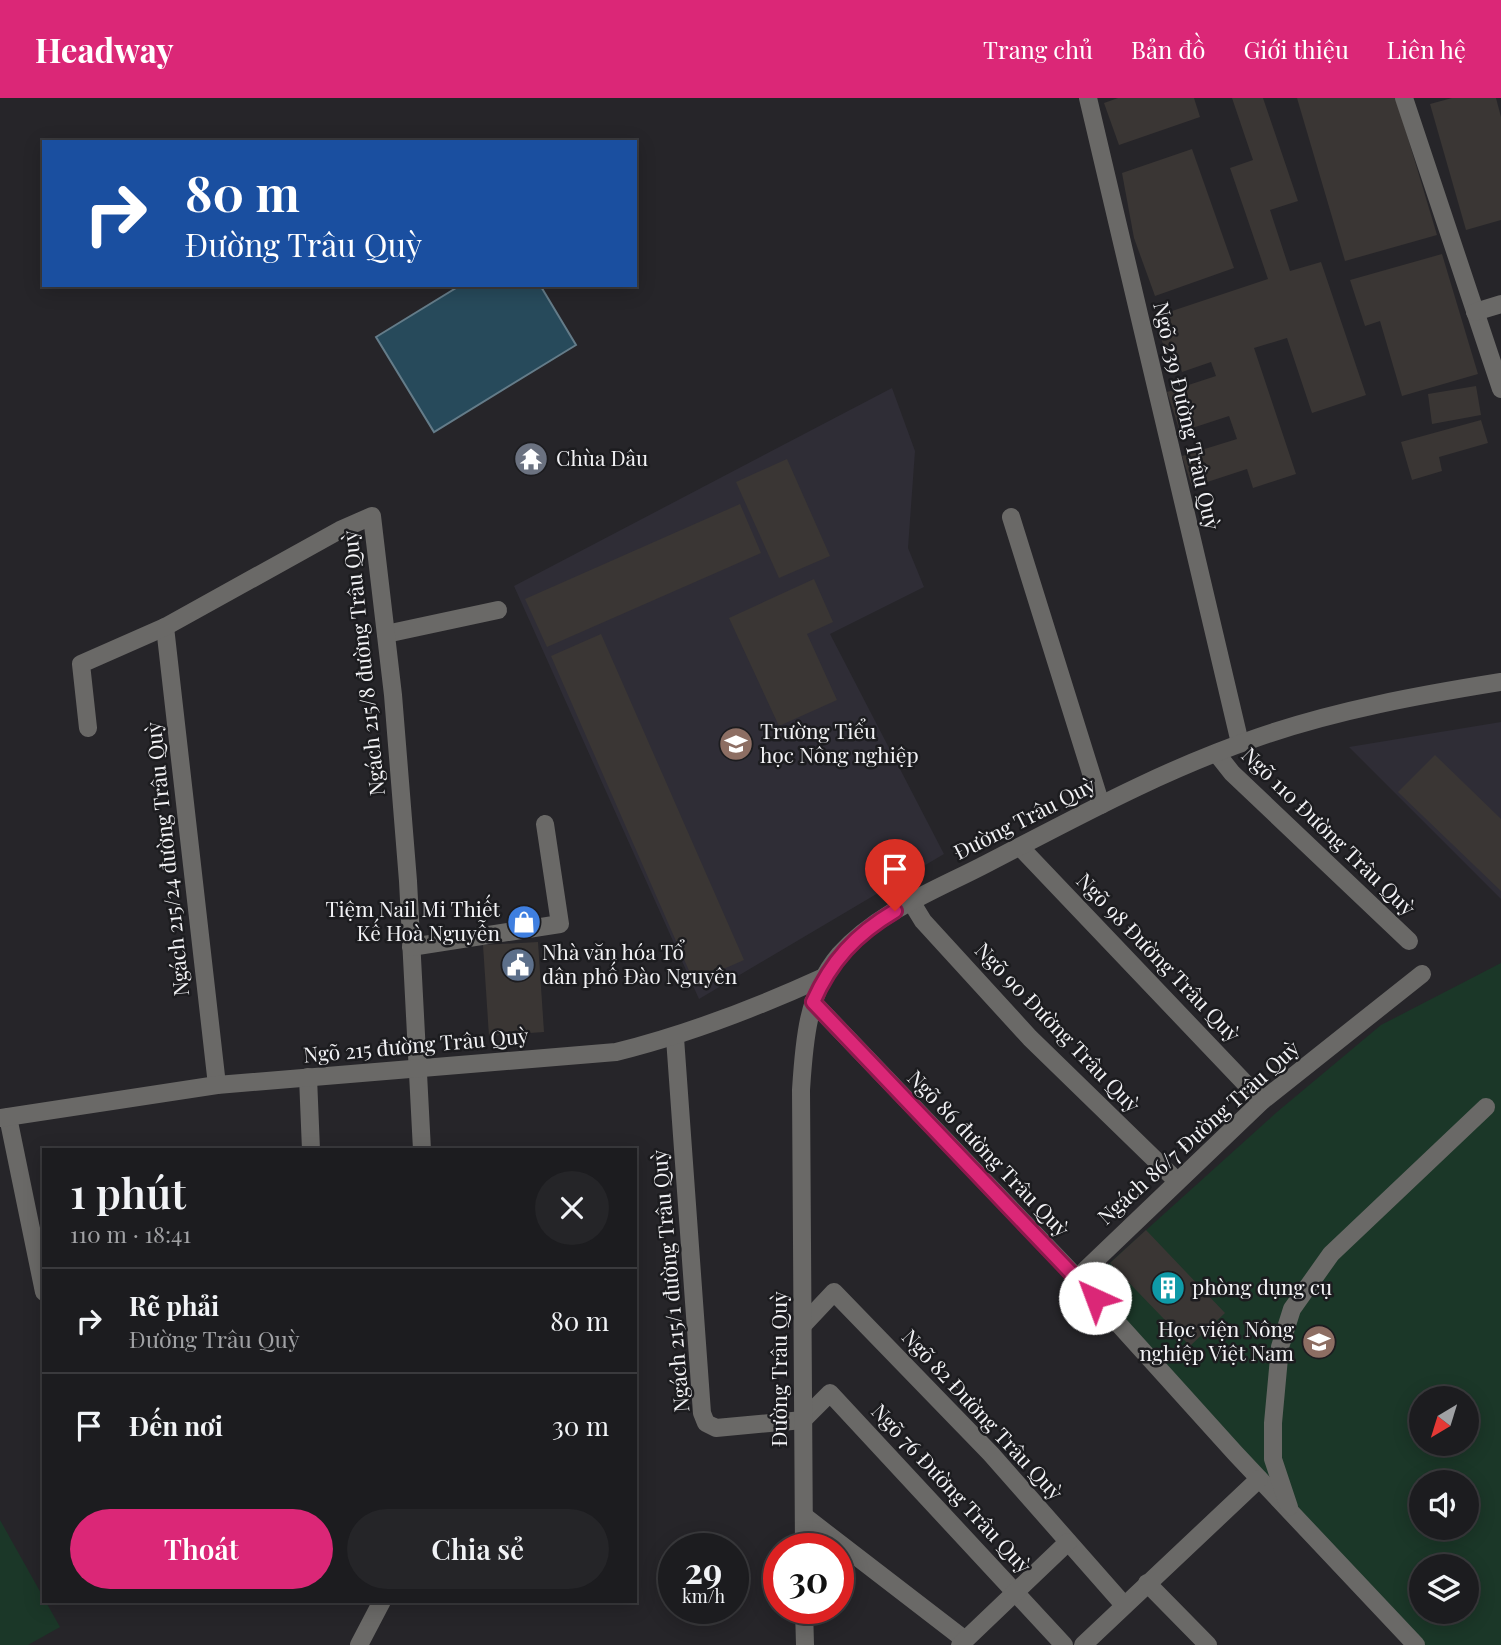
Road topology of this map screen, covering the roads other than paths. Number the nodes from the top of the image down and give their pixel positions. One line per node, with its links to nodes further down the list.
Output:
1 (1088, 98): 12 (street, Ngõ 239 Đường Trâu Quỳ)
2 (1404, 98): 4 (street)
3 (1501, 304): 4 (street)
4 (1475, 312): 5 (street)
5 (1501, 390)
6 (1011, 517): 14 (street)
7 (498, 610): 9 (street)
8 (165, 627): 9 (street, Ngách 215/8 đường Trâu Quỳ); 11 (street, Ngách 215/8 đường Trâu Quỳ); 26 (street, Ngách 215/24 đường Trâu Quỳ)
9 (386, 634): 19 (street, Ngách 215/8 đường Trâu Quỳ)
10 (1501, 682): 12 (street, Đường Trâu Quỳ)
11 (88, 727)
12 (1240, 743): 13 (street, Đường Trâu Quỳ)
13 (1217, 754): 14 (street, Đường Trâu Quỳ); 18 (street, Ngõ 110 Đường Trâu Quỳ)
14 (1101, 805): 16 (street, Đường Trâu Quỳ)
15 (545, 824): 19 (street)
16 (1020, 847): 17 (street, Đường Trâu Quỳ); 27 (street, Ngõ 98 Đường Trâu Quỳ)
17 (912, 903): 21 (street, Đường Trâu Quỳ); 32 (street, Ngõ 90 Đường Trâu Quỳ)
18 (1409, 941)
19 (411, 947): 24 (street, Ngách 215/8 đường Trâu Quỳ)
20 (1422, 974): 27 (street, Ngách 86/7 Đường Trâu Quỳ)
21 (824, 977): 22 (street, Đường Trâu Quỳ); 23 (street, Ngõ 215 đường Trâu Quỳ)
22 (813, 1002): 33 (street, Ngõ 86 đường Trâu Quỳ); 35 (street, Đường Trâu Quỳ)
23 (675, 1038): 24 (street, Ngõ 215 đường Trâu Quỳ); 36 (street, Ngách 215/1 đường Trâu Quỳ)
24 (416, 1068): 25 (street, Ngõ 215 đường Trâu Quỳ); 31 (street, Ngách 215/8 đường Trâu Quỳ)
25 (308, 1077): 26 (street, Ngõ 215 đường Trâu Quỳ); 30 (street)
26 (217, 1085): 29 (street, Ngõ 215 đường Trâu Quỳ)
27 (1262, 1101): 32 (street, Ngách 86/7 Đường Trâu Quỳ)
28 (1486, 1107): 38 (street)
29 (4, 1118): 34 (street)
30 (311, 1148)
31 (422, 1148)
32 (1177, 1181): 33 (street, Ngách 86/7 Đường Trâu Quỳ)
33 (1077, 1278): 37 (street, Ngõ 86 đường Trâu Quỳ)
34 (42, 1283)
35 (803, 1325): 36 (street, Đường Trâu Quỳ); 41 (street, Ngõ 82 Đường Trâu Quỳ)
36 (803, 1420): 39 (street, Đường Trâu Quỳ); 43 (street, Ngõ 76 Đường Trâu Quỳ)
37 (1259, 1479): 38 (street, Ngõ 86 đường Trâu Quỳ); 42 (street)
38 (1292, 1514): 53 (street, Ngõ 86 đường Trâu Quỳ)
39 (804, 1516): 40 (street, Đường Trâu Quỳ); 47 (street)
40 (804, 1533)
41 (1068, 1542): 43 (street); 45 (street, Ngõ 82 Đường Trâu Quỳ)
42 (1147, 1583): 45 (street); 52 (street)
43 (1014, 1591): 47 (street); 50 (street, Ngõ 76 Đường Trâu Quỳ)
44 (381, 1603): 48 (street)
45 (1124, 1605): 51 (street)
46 (804, 1624): 49 (street)
47 (962, 1643)
48 (359, 1645)
49 (804, 1645)
50 (1064, 1645)
51 (1083, 1645)
52 (1208, 1645)
53 (1416, 1645)

